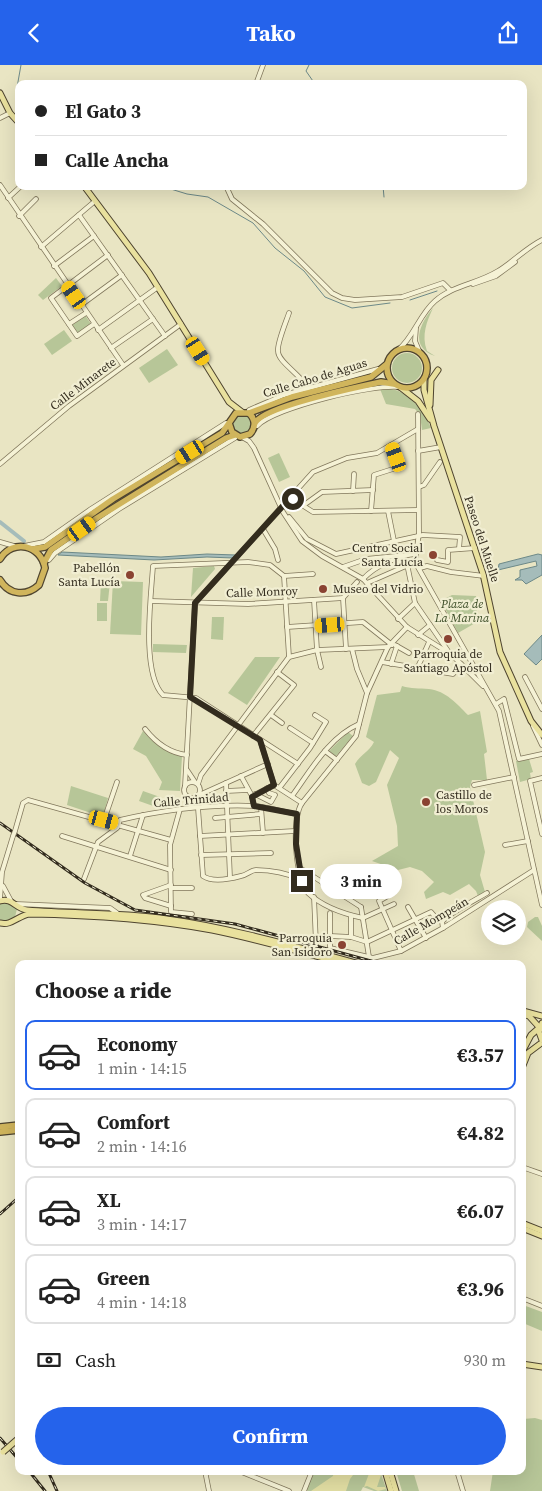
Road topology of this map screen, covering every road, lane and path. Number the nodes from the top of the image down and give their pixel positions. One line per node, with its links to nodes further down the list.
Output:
1 (262, 65): 2 (street)
2 (257, 80)
3 (1, 96): 4 (main road)
4 (10, 113): 5 (street); 6 (main road)
5 (0, 118)
6 (15, 119)
7 (0, 185): 11 (street)
8 (17, 190): 11 (street)
9 (87, 190): 13 (main road)
10 (228, 190): 28 (street)
11 (8, 199): 15 (street)
12 (36, 199): 15 (street)
13 (95, 201): 14 (street); 27 (main road)
14 (79, 215): 16 (street); 18 (street)
15 (19, 216): 18 (street)
16 (94, 236): 19 (street); 23 (street)
17 (542, 240): 20 (street)
18 (41, 247): 23 (street)
19 (108, 255): 24 (street); 26 (street)
20 (521, 255): 21 (street); 22 (street)
21 (512, 265): 22 (street); 25 (street)
22 (506, 266): 25 (street); 28 (street)
23 (54, 267): 26 (street)
24 (122, 275): 29 (street); 30 (street)
25 (489, 280): 28 (street)
26 (67, 285): 30 (street); 35 (street)
27 (158, 287): 29 (street); 37 (main road)
28 (452, 289): 34 (street)
29 (140, 300): 33 (street); 38 (street)
30 (81, 305): 31 (street)
31 (86, 313): 35 (street); 36 (street)
32 (289, 313): 48 (street)
33 (152, 319): 39 (street); 40 (street)
34 (418, 321): 41 (street); 42 (street)
35 (70, 324): 36 (street)
36 (94, 324): 38 (street)
37 (181, 324): 39 (street, Calle Minarete); 49 (main road)
38 (98, 330): 40 (street)
39 (165, 336): 44 (street, Calle Minarete)
40 (111, 348): 44 (street)
41 (398, 350): 42 (highway); 43 (highway)
42 (420, 353): 46 (highway)
43 (388, 362): 47 (highway); 48 (street, Calle Cabo de Aguas); 50 (highway)
44 (123, 365): 63 (street, Calle Minarete)
45 (438, 370): 52 (main road)
46 (424, 379): 47 (highway); 52 (main road)
47 (397, 386): 54 (main road); 55 (highway)
48 (307, 389): 50 (street, Calle Cabo de Aguas)
49 (229, 402): 50 (main road); 53 (main road)
50 (245, 412): 53 (highway); 55 (highway)
51 (418, 414): 56 (street)
52 (431, 415): 54 (main road)
53 (230, 420): 57 (highway); 79 (street); 81 (highway)
54 (434, 426): 59 (main road, Paseo del Muelle)
55 (254, 428): 57 (highway); 60 (street)
56 (418, 429): 58 (street); 61 (street)
57 (239, 436): 60 (street); 91 (highway); 95 (street)
58 (391, 445): 66 (street); 68 (street)
59 (441, 447): 61 (street); 80 (main road, Paseo del Muelle)
60 (254, 448): 70 (street)
61 (418, 451): 65 (street)
62 (440, 462): 65 (street)
63 (0, 464)
64 (354, 474): 67 (street)
65 (419, 487): 71 (street)
66 (373, 490): 67 (street); 72 (street)
67 (353, 491): 69 (street)
68 (291, 497): 69 (street); 70 (street)
69 (304, 505): 72 (street)
70 (282, 507): 74 (street); 75 (street)
71 (418, 510): 73 (street); 76 (street)
72 (372, 511): 73 (street)
73 (388, 511): 77 (street)
74 (287, 518): 77 (street); 93 (street)
75 (262, 529): 86 (street); 89 (street)
76 (418, 536): 77 (street); 82 (street); 83 (street)
77 (394, 541)
78 (0, 542): 79 (street)
79 (19, 546): 81 (highway); 85 (highway)
80 (475, 548): 82 (street); 99 (main road, Paseo del Muelle)
81 (33, 549): 91 (highway)
82 (459, 549): 87 (street)
83 (415, 554): 84 (street); 90 (street)
84 (406, 555): 93 (street); 101 (street)
85 (0, 559)
86 (278, 560)
87 (437, 560)
88 (218, 562): 89 (street); 96 (street); 107 (street)
89 (233, 562): 96 (street); 98 (street)
90 (415, 562): 92 (street); 94 (street)
91 (44, 563): 95 (highway)
92 (407, 565): 101 (street); 110 (street)
93 (343, 567): 101 (street)
94 (420, 568): 99 (street); 133 (street)
95 (44, 571): 103 (highway)
96 (222, 572): 109 (street)
97 (313, 574): 98 (street)
98 (284, 576): 108 (street)
99 (484, 576): 140 (main road, Paseo del Muelle)
100 (0, 580): 103 (highway)
101 (365, 581): 111 (street)
102 (357, 582): 105 (street)
103 (10, 591): 104 (highway)
104 (0, 592)
105 (344, 598): 106 (street, Calle Monroy); 112 (street)
106 (314, 600): 108 (street, Calle Monroy); 113 (street)
107 (151, 601): 109 (street, Calle Monroy); 135 (street)
108 (285, 601): 109 (street, Calle Monroy); 115 (street)
109 (195, 603): 135 (street)
110 (415, 603): 111 (street); 114 (street)
111 (398, 619): 116 (street)
112 (345, 623): 113 (street); 119 (street); 120 (street)
113 (315, 625): 115 (street); 122 (street)
114 (430, 625): 117 (street); 124 (street)
115 (287, 627): 125 (street)
116 (407, 627): 117 (street); 119 (street)
117 (418, 635): 118 (street)
118 (429, 642): 124 (street); 130 (street)
119 (392, 645): 121 (street); 123 (street); 126 (street); 127 (street)
120 (346, 649): 121 (street); 122 (street)
121 (352, 649): 134 (street)
122 (317, 650): 125 (street); 129 (street)
123 (409, 653)
124 (452, 655): 128 (street)
125 (289, 657): 131 (street)
126 (382, 662): 127 (street); 134 (street)
127 (391, 664): 130 (street)
128 (462, 664): 130 (street); 133 (street)
129 (321, 667)
130 (417, 669)
131 (277, 672): 138 (street); 144 (street)
132 (525, 677): 137 (street)
133 (488, 692): 136 (street)
134 (367, 693): 142 (street)
135 (190, 697): 144 (street); 157 (street)
136 (496, 704): 156 (street); 163 (street)
137 (542, 709)
138 (271, 715): 141 (street); 150 (street)
139 (315, 715): 153 (street)
140 (528, 715): 143 (main road, Paseo del Muelle); 148 (main road, Paseo del Muelle)
141 (282, 723)
142 (359, 724): 147 (street); 151 (street)
143 (533, 724): 149 (main road, Paseo del Muelle); 154 (street, Paseo del Muelle)
144 (238, 726): 150 (street); 166 (street)
145 (290, 728): 153 (street)
146 (145, 729): 157 (street)
147 (348, 729): 151 (street); 155 (street)
148 (542, 731)
149 (542, 735)
150 (253, 736): 152 (street)
151 (356, 736): 158 (street)
152 (260, 740): 159 (street); 160 (street)
153 (313, 743): 159 (street)
154 (542, 745)
155 (325, 751): 158 (street); 177 (street)
156 (542, 754)
157 (188, 755): 161 (street)
158 (336, 760): 180 (street)
159 (298, 764): 171 (street)
160 (268, 765): 162 (street); 168 (street)
161 (187, 770): 166 (street); 170 (street)
162 (241, 776): 167 (street); 173 (street)
163 (514, 777): 169 (street); 202 (street)
164 (542, 778): 198 (street)
165 (117, 782): 192 (street)
166 (195, 783): 170 (street); 174 (street); 179 (street)
167 (226, 783): 174 (street); 175 (street)
168 (274, 785): 171 (street); 172 (street)
169 (474, 785)
170 (185, 786): 178 (street)
171 (280, 787): 177 (street)
172 (267, 789): 176 (street); 176 (street)
173 (247, 790): 175 (street); 176 (street)
174 (208, 791): 179 (street)
175 (226, 791): 183 (street)
176 (254, 795): 181 (street)
177 (292, 795): 180 (street)
178 (187, 796): 179 (street); 182 (street)
179 (196, 797): 182 (street)
180 (302, 803): 188 (street)
181 (254, 806): 183 (street, Calle Trinidad); 184 (street, Calle Trinidad)
182 (190, 807): 185 (street, Calle Trinidad); 186 (street, Calle Trinidad)
183 (226, 807): 185 (street, Calle Trinidad); 191 (street)
184 (261, 807): 187 (street); 188 (street, Calle Trinidad)
185 (198, 808): 200 (street)
186 (180, 809): 189 (street, Calle Trinidad); 201 (street)
187 (262, 814): 191 (street); 196 (street)
188 (297, 814): 195 (street)
189 (143, 815): 193 (street, Calle Trinidad); 194 (street)
190 (216, 817): 191 (street)
191 (226, 817): 197 (street)
192 (104, 820): 193 (street); 216 (street)
193 (118, 823): 194 (street); 204 (street)
194 (139, 829): 201 (street); 208 (street)
195 (295, 831): 196 (street); 209 (street)
196 (263, 833): 197 (street)
197 (227, 834): 200 (street); 206 (street)
198 (542, 835)
199 (62, 836): 204 (street)
200 (200, 836): 207 (street)
201 (170, 840): 210 (street)
202 (528, 841): 203 (street); 211 (street)
203 (505, 845)
204 (96, 846): 208 (street); 213 (street)
205 (271, 853): 206 (street)
206 (227, 854): 207 (street); 212 (street)
207 (201, 855): 212 (street)
208 (130, 856): 210 (street)
209 (299, 866): 214 (street); 217 (street)
210 (171, 870): 218 (street)
211 (534, 870): 220 (street); 240 (street, Calle Mompeán)
212 (230, 878): 214 (street)
213 (84, 879)
214 (302, 881): 222 (street)
215 (351, 881): 217 (street)
216 (2, 884): 224 (street); 225 (street)
217 (323, 884): 236 (street)
218 (171, 887): 219 (street); 226 (street); 226 (street)
219 (192, 888)
220 (541, 891): 228 (street)
221 (487, 893): 234 (street)
222 (314, 897): 233 (street); 246 (street)
223 (386, 897): 230 (street)
224 (0, 900): 225 (main road)
225 (13, 903): 235 (main road); 238 (main road)
226 (171, 905): 232 (street)
227 (394, 905): 230 (street)
228 (542, 905)
229 (408, 907): 237 (street)
230 (383, 910): 236 (street); 241 (street)
231 (330, 913): 242 (street)
232 (192, 914)
233 (351, 916): 236 (street); 243 (street)
234 (445, 917): 237 (street); 240 (street)
235 (141, 918): 238 (main road); 249 (main road); 250 (main road)
236 (364, 919): 245 (street)
237 (414, 919): 241 (street); 244 (street)
238 (14, 921): 239 (main road)
239 (0, 923)
240 (443, 928): 244 (street, Calle Mompeán)
241 (392, 930): 245 (street); 247 (street)
242 (330, 936): 243 (street); 248 (street, Calle Mompeán)
243 (351, 937): 245 (street)
244 (426, 937): 247 (street, Calle Mompeán)
245 (367, 941): 248 (street)
246 (316, 944)
247 (400, 951): 248 (street, Calle Mompeán)
248 (369, 957)
249 (330, 960)
250 (345, 960)
251 (542, 1011): 252 (main road)
252 (526, 1013): 253 (main road); 254 (main road)
253 (542, 1016)
254 (540, 1026): 255 (main road); 259 (main road)
255 (533, 1033): 256 (main road); 257 (main road)
256 (526, 1036)
257 (526, 1041)
258 (526, 1043): 259 (main road)
259 (541, 1043): 260 (main road)
260 (526, 1051)
261 (15, 1125): 262 (highway)
262 (0, 1127)
263 (15, 1130): 264 (highway)
264 (0, 1132)
265 (526, 1168): 266 (street)
266 (542, 1174)
267 (526, 1225): 269 (main road)
268 (526, 1229): 270 (main road)
269 (542, 1231)
270 (542, 1235)
271 (526, 1300): 272 (street)
272 (542, 1306)
273 (526, 1364): 274 (main road)
274 (542, 1367)
275 (15, 1442): 276 (main road, bridge)
276 (0, 1455)
277 (206, 1475): 283 (street)
278 (249, 1475): 284 (street)
279 (310, 1475): 285 (street)
280 (386, 1475): 286 (main road)
281 (391, 1475): 287 (main road)
282 (458, 1475): 288 (street)
283 (210, 1491)
284 (289, 1491)
285 (304, 1491)
286 (391, 1491)
287 (396, 1491)
288 (462, 1491)

